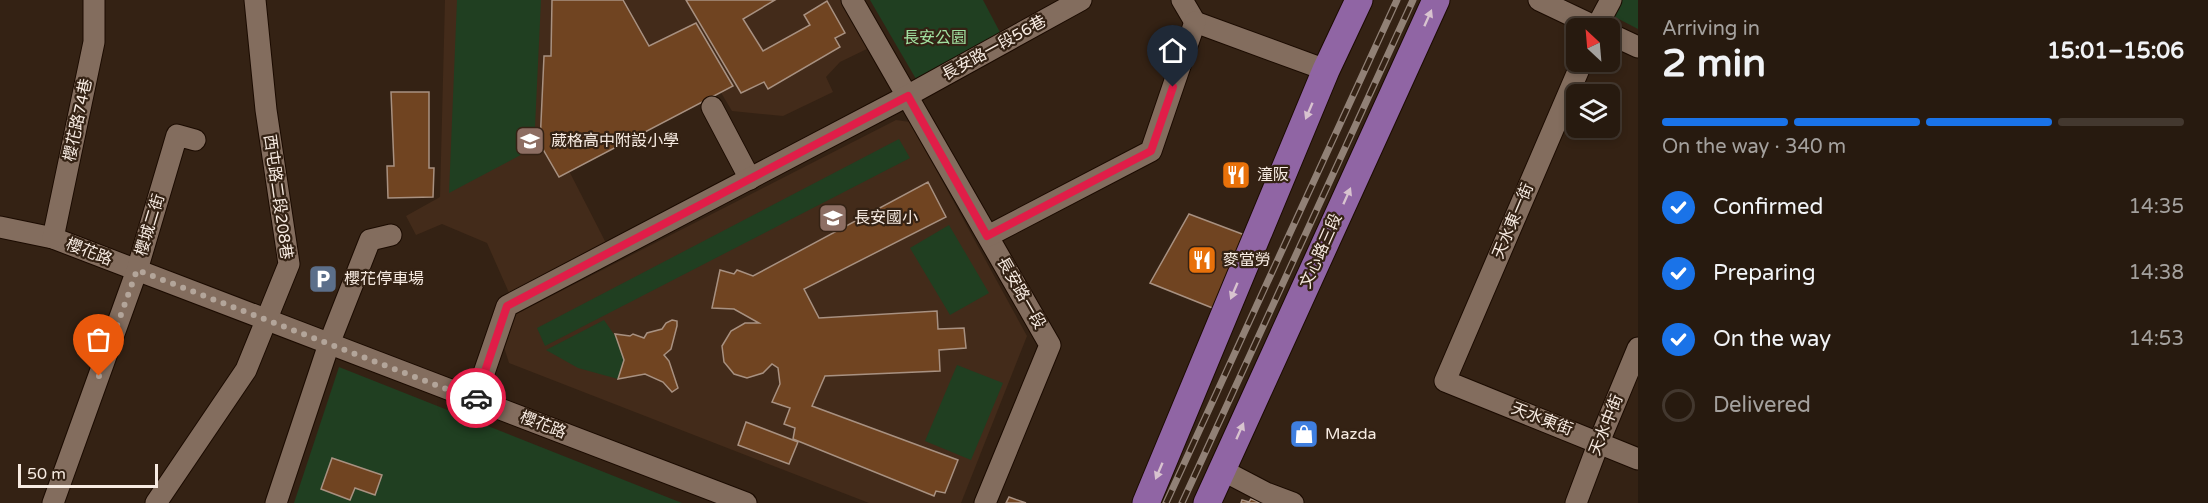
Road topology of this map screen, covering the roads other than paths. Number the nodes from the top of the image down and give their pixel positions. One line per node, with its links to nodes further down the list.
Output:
1 (94, 0): 24 (street, 櫻花路74巷)
2 (255, 0): 26 (street, 西屯路二段208巷)
3 (852, 0): 17 (street, 長安路一段)
4 (1081, 0): 17 (street, 長安路一段56巷)
5 (1182, 0): 12 (street)
6 (1359, 0): 15 (main road)
7 (1436, 0): 33 (main road, 文心路三段, one-way to 7)
8 (1539, 0): 10 (street)
9 (1611, 0): 11 (street)
10 (1576, 18)
11 (1602, 18)
12 (1194, 22): 15 (street); 23 (street)
13 (1620, 39): 14 (street)
14 (1638, 47)
15 (1326, 70): 39 (main road, one-way to 39)
16 (1578, 72): 29 (street, 天水東一街)
17 (908, 96): 20 (street, 長安路一段56巷); 23 (street, 長安路一段)
18 (712, 107): 20 (street)
19 (195, 140): 25 (street, 櫻城二街)
20 (750, 179): 30 (street, 長安路一段56巷)
21 (0, 227): 24 (street, 櫻花路)
22 (391, 235): 27 (street)
23 (987, 236): 38 (street, 長安路一段)
24 (53, 238): 25 (street, 櫻花路)
25 (137, 270): 26 (street, 櫻花路); 34 (street, 櫻城二街)
26 (267, 320): 27 (street, 櫻花路); 35 (street, 西屯路二段208巷)
27 (329, 344): 30 (street, 櫻花路); 36 (street)
28 (1638, 348): 31 (street, 天水中街)
29 (1444, 381): 31 (street, 天水東街)
30 (475, 399): 37 (street, 櫻花路)
31 (1599, 442): 32 (street, 天水東街); 42 (street, 天水中街)
32 (1638, 459)
33 (1222, 470): 40 (main road, 文心路三段); 41 (street)
34 (53, 503)
35 (156, 503)
36 (276, 503)
37 (746, 503)
38 (985, 503)
39 (1146, 503)
40 (1207, 503)
41 (1293, 503)
42 (1576, 503)

